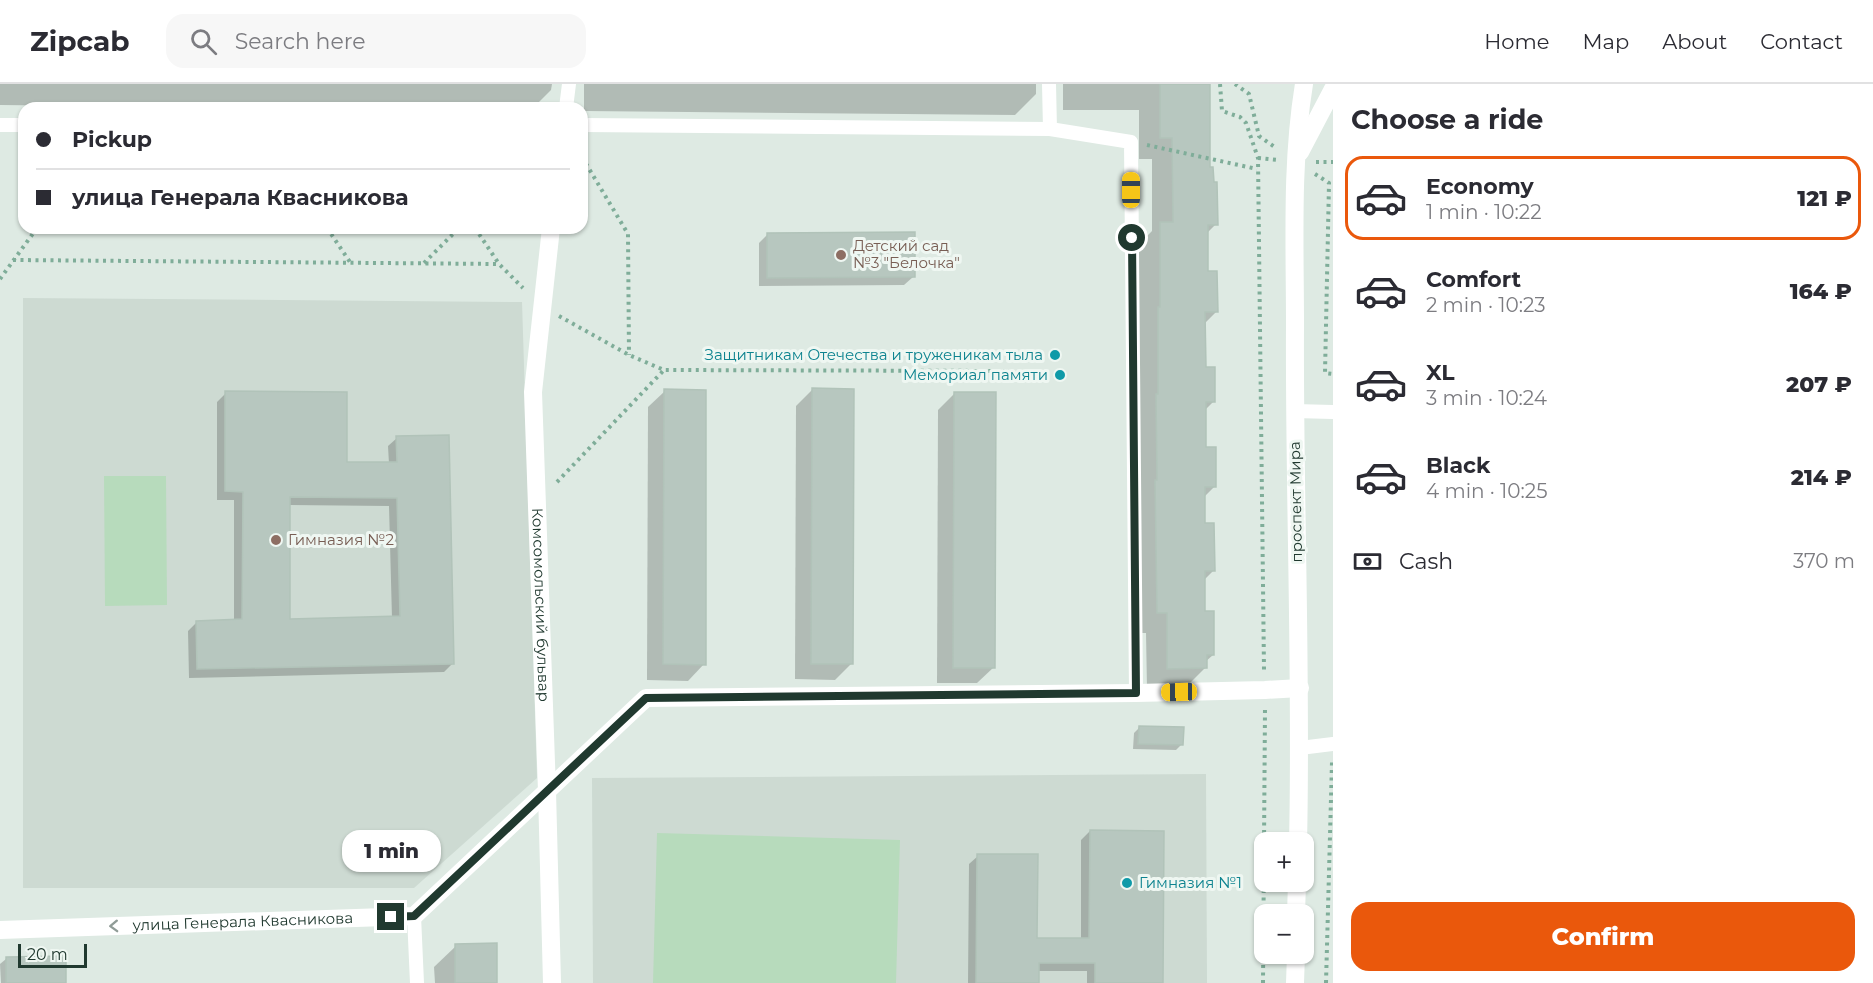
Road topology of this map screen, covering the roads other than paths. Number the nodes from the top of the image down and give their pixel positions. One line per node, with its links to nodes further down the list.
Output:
1 (569, 84): 5 (lane)
2 (1049, 84): 9 (lane)
3 (1304, 84): 10 (street, проспект Мира)
4 (1333, 89): 10 (street, проспект Мира)
5 (567, 102)
6 (0, 125): 7 (lane)
7 (18, 125)
8 (588, 125): 9 (lane)
9 (1050, 129): 15 (lane)
10 (1295, 161): 12 (street, проспект Мира)
11 (550, 234): 18 (street, Комсомольский бульвар)
12 (1294, 411): 13 (lane); 14 (street, проспект Мира)
13 (1333, 412)
14 (1300, 688): 15 (street); 17 (street, проспект Мира)
15 (1136, 693): 18 (street)
16 (1333, 744): 17 (lane)
17 (1300, 748): 19 (street, проспект Мира)
18 (548, 791): 20 (street); 24 (street, Комсомольский бульвар)
19 (1298, 832)
20 (414, 916): 21 (street, улица Генерала Квасникова, one-way to 21); 23 (lane)
21 (0, 930)
22 (1296, 964): 25 (street)
23 (417, 983)
24 (552, 983)
25 (1295, 983)

